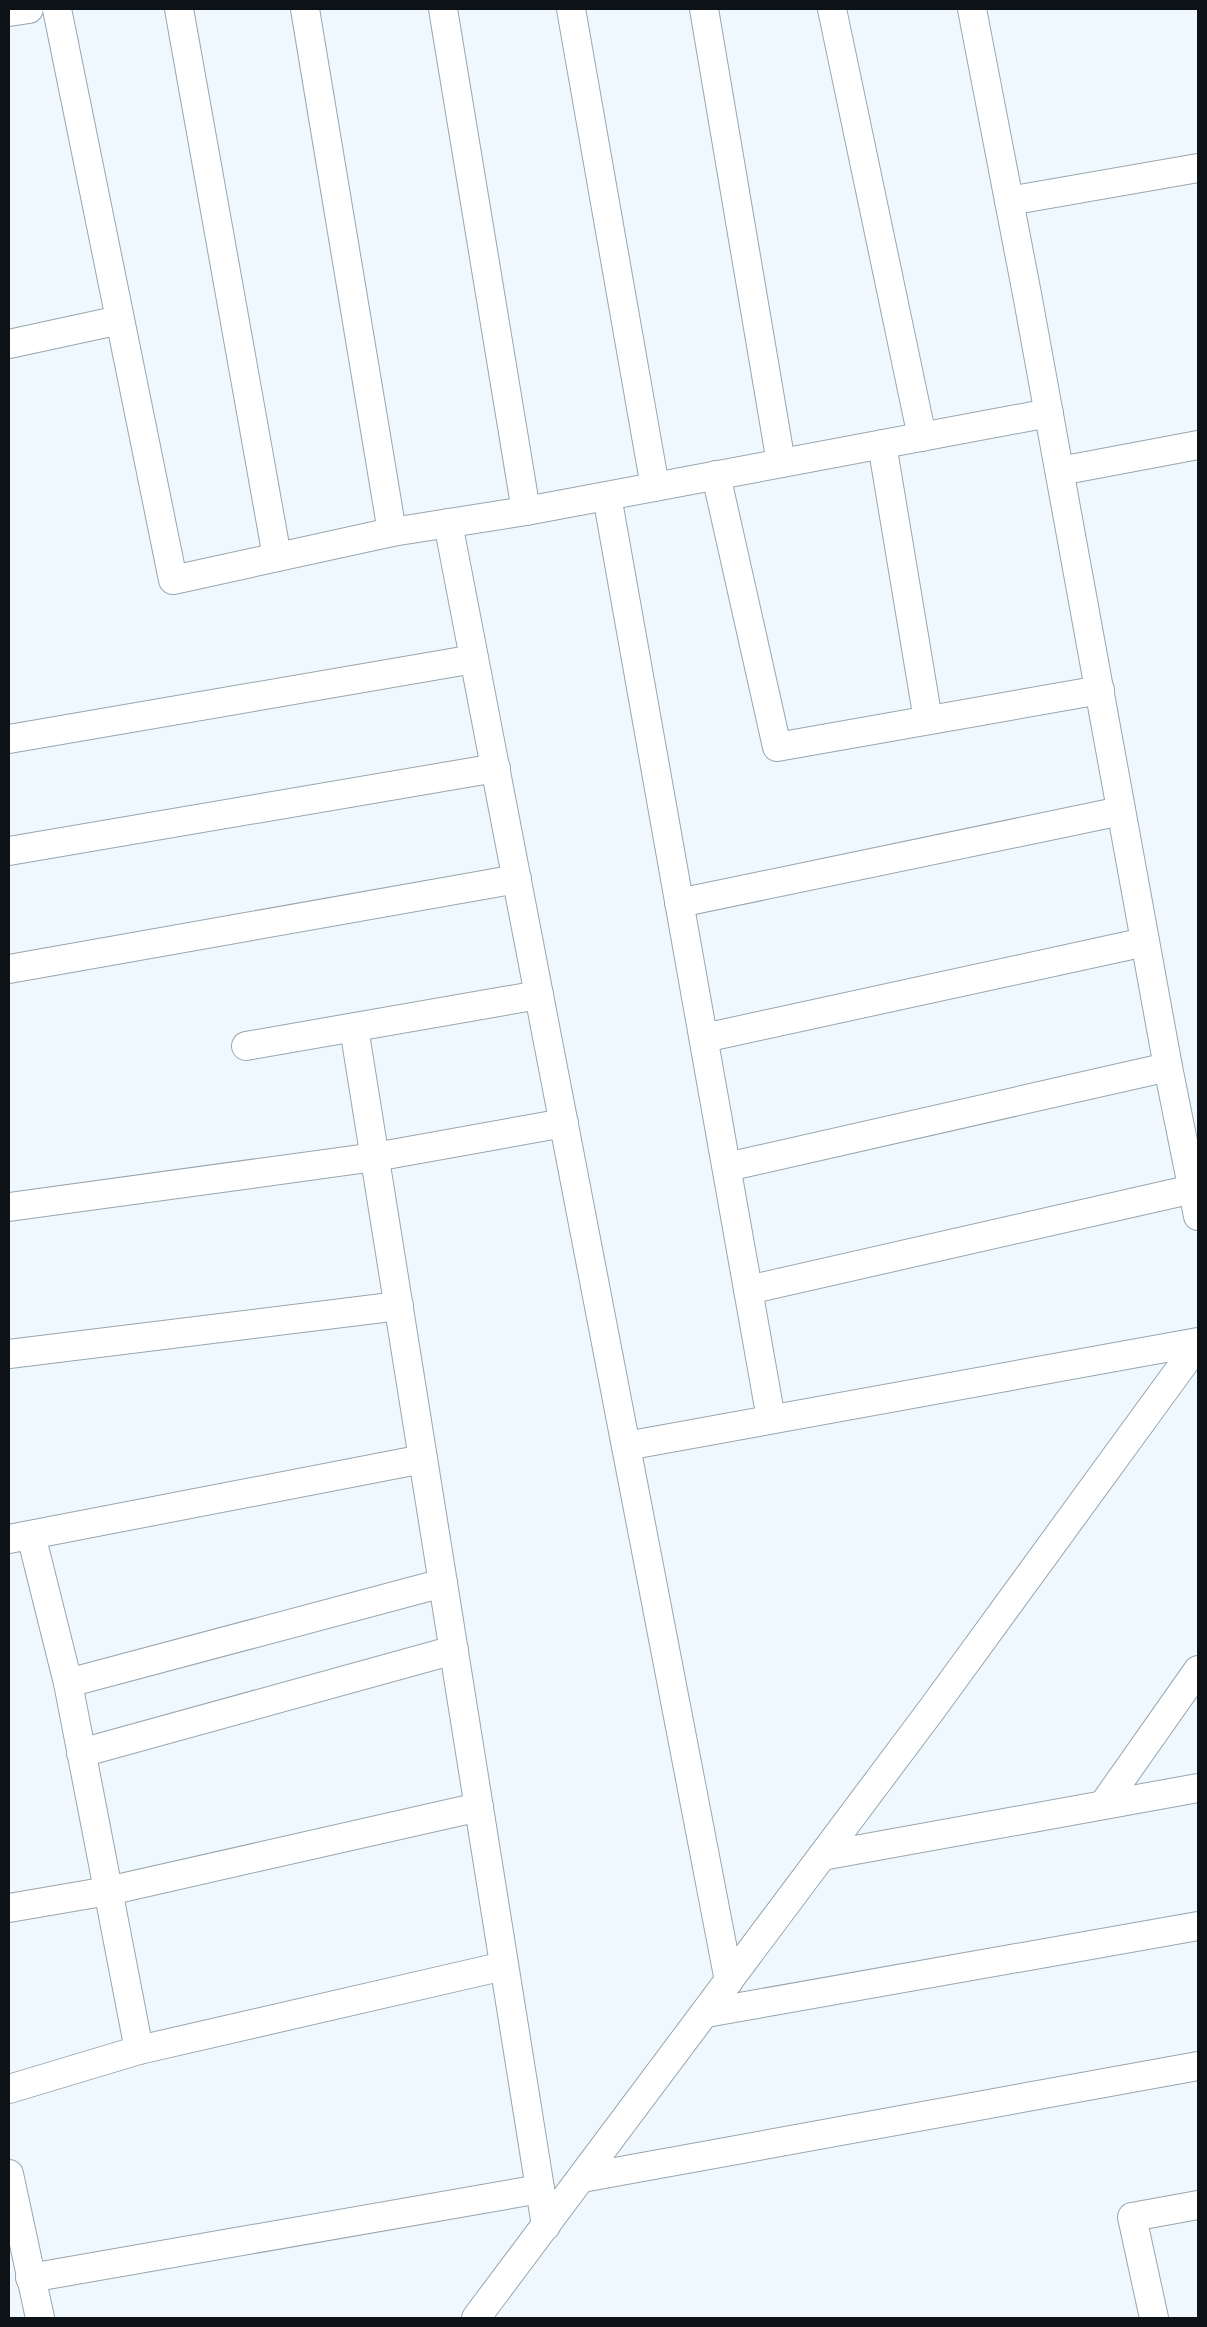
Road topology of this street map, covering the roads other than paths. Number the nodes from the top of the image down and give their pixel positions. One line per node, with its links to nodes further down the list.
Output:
1 (29, 9): 10 (street)
2 (57, 9): 13 (street)
3 (179, 9): 27 (street)
4 (305, 9): 26 (street)
5 (443, 9): 24 (street)
6 (571, 9): 22 (street)
7 (704, 9): 19 (street)
8 (832, 9): 16 (street)
9 (972, 9): 12 (street)
10 (9, 12)
11 (1198, 168): 12 (street)
12 (1009, 201): 15 (street)
13 (120, 320): 14 (street); 27 (street)
14 (9, 344)
15 (1049, 413): 16 (street); 20 (street)
16 (922, 437): 17 (street)
17 (882, 444): 19 (street); 30 (street)
18 (1198, 445): 20 (street)
19 (781, 463): 21 (street)
20 (1060, 471): 29 (street)
21 (716, 475): 22 (street); 30 (street)
22 (655, 487): 23 (street)
23 (607, 496): 24 (street); 36 (street)
24 (526, 511): 25 (street)
25 (448, 523): 26 (street); 28 (street)
26 (392, 532): 27 (street)
27 (278, 557)
28 (474, 659): 31 (street); 32 (street)
29 (1100, 690): 30 (street); 33 (street)
30 (928, 720)
31 (9, 739)
32 (496, 768): 34 (street); 35 (street)
33 (1121, 811): 36 (street); 37 (street)
34 (9, 851)
35 (517, 879): 38 (street); 39 (street)
36 (680, 904): 41 (street)
37 (1146, 942): 41 (street); 43 (street)
38 (9, 969)
39 (539, 995): 40 (street); 44 (street)
40 (354, 1028): 42 (street); 45 (street)
41 (704, 1038): 46 (street)
42 (246, 1046)
43 (1168, 1067): 46 (street); 47 (street)
44 (564, 1123): 45 (street); 55 (street)
45 (375, 1157): 48 (street); 51 (street)
46 (727, 1167): 50 (street)
47 (1193, 1189): 49 (street); 50 (street)
48 (9, 1207)
49 (1198, 1216)
50 (748, 1290): 54 (street)
51 (399, 1306): 53 (street); 56 (street)
52 (1198, 1343): 54 (street); 66 (street)
53 (9, 1354)
54 (771, 1419): 55 (street)
55 (626, 1446): 71 (street)
56 (423, 1459): 57 (street); 58 (street)
57 (20, 1537): 61 (street)
58 (443, 1584): 59 (street); 61 (street)
59 (454, 1650): 62 (street); 65 (street)
60 (1198, 1670): 64 (street)
61 (68, 1683): 62 (street)
62 (81, 1753): 67 (street)
63 (1198, 1788): 64 (street)
64 (1104, 1805): 66 (street)
65 (479, 1807): 67 (street); 70 (street)
66 (822, 1856): 71 (street)
67 (108, 1891): 68 (street); 73 (street)
68 (9, 1908)
69 (1198, 1926): 72 (street)
70 (504, 1966): 73 (street); 78 (street)
71 (729, 1981): 72 (street)
72 (706, 2013): 77 (street)
73 (138, 2050): 75 (street)
74 (1198, 2066): 77 (street)
75 (9, 2089)
76 (9, 2174): 80 (street)
77 (582, 2178): 81 (street)
78 (540, 2189): 81 (street); 82 (street)
79 (1198, 2205): 85 (street)
80 (12, 2207): 82 (street)
81 (546, 2226): 84 (street)
82 (30, 2278): 83 (street)
83 (40, 2318)
84 (476, 2318)
85 (1154, 2318)

